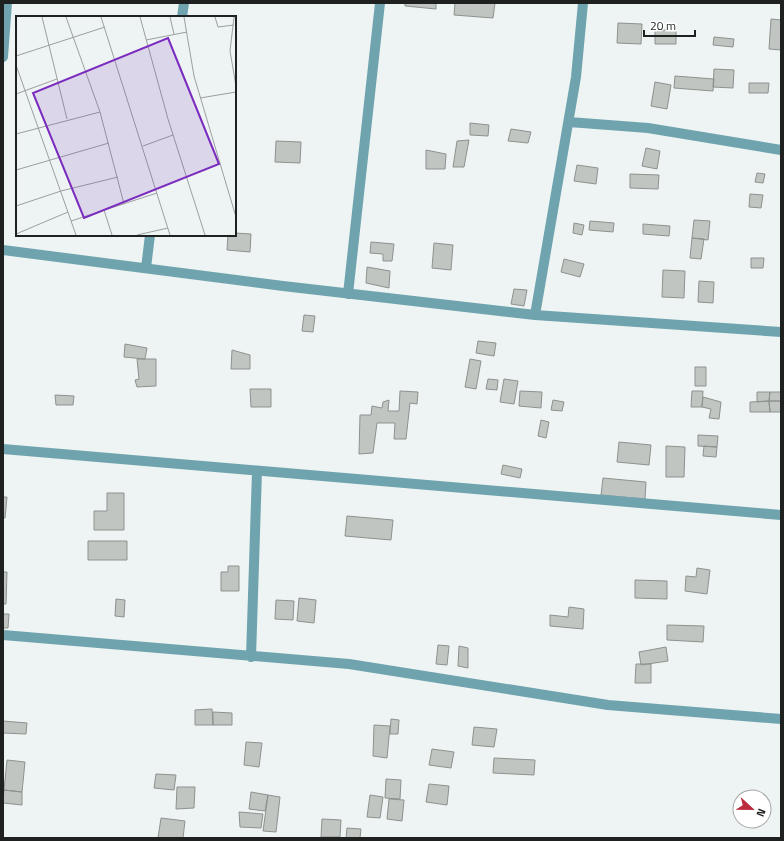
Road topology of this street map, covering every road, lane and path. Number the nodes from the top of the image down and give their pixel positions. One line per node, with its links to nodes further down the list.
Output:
1 (7, 3): 6 (street)
2 (184, 3): 5 (street)
3 (380, 3): 12 (street)
4 (583, 3): 7 (street)
5 (182, 16)
6 (3, 57)
7 (569, 122): 8 (street); 13 (street)
8 (781, 150)
9 (150, 236): 11 (street)
10 (3, 250): 11 (street)
11 (146, 268): 12 (street)
12 (348, 294): 13 (street)
13 (535, 315): 14 (street)
14 (781, 332)
15 (3, 449): 16 (street)
16 (257, 471): 17 (street); 19 (street)
17 (781, 515)
18 (3, 635): 19 (street)
19 (251, 657): 20 (street)
20 (781, 719)

